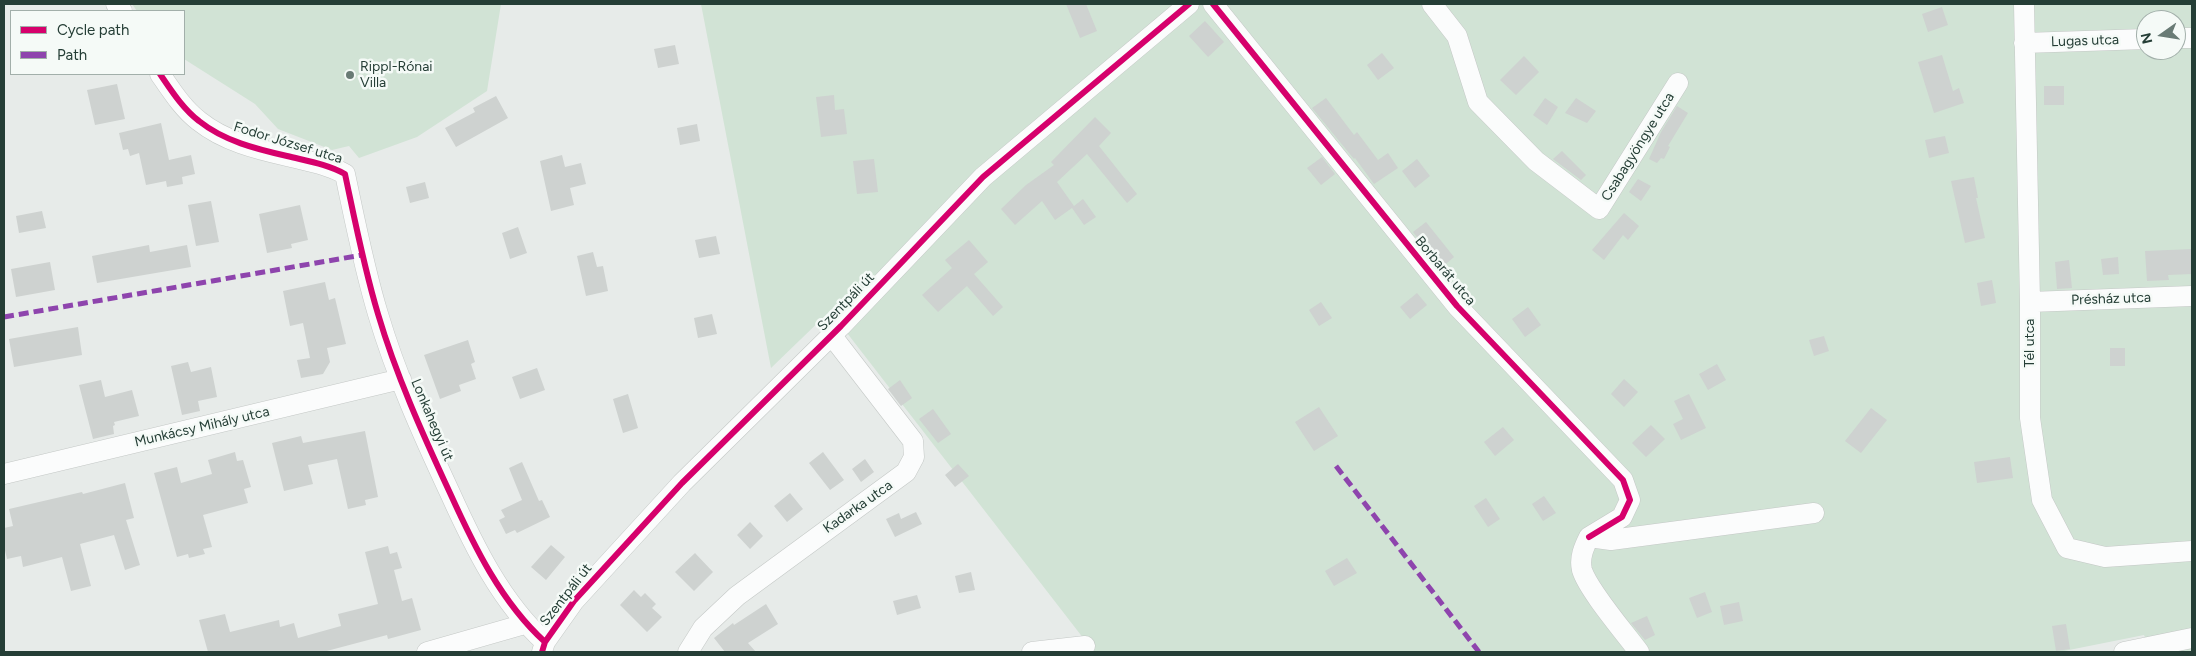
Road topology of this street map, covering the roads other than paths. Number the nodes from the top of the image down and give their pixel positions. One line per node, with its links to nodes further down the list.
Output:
1 (1189, 4): 12 (street, Szentpáli út)
2 (1213, 4): 16 (street, Borbarát utca)
3 (1432, 4): 8 (street, Csabagyöngye utca)
4 (2024, 4): 6 (street, Tél utca)
5 (2136, 39): 6 (street, Lugas utca)
6 (2024, 43): 11 (street, Tél utca)
7 (161, 75): 9 (street, Fodor József utca)
8 (1678, 83)
9 (345, 174): 13 (street, Lonkahegyi út)
10 (2192, 296): 11 (street, Présház utca)
11 (2030, 302): 17 (street, Tél utca)
12 (832, 336): 21 (street, Szentpáli út); 23 (street, Kadarka utca)
13 (401, 379): 14 (street, Munkácsy Mihály utca); 18 (street, Lonkahegyi út)
14 (4, 474)
15 (1814, 512): 16 (street)
16 (1589, 536): 25 (street)
17 (2192, 551)
18 (525, 624): 21 (street, Lonkahegyi út); 22 (street)
19 (2192, 638): 26 (street)
20 (1085, 646): 24 (street)
21 (544, 647)
22 (427, 652)
23 (688, 652)
24 (1032, 652)
25 (1639, 652)
26 (2124, 652)

